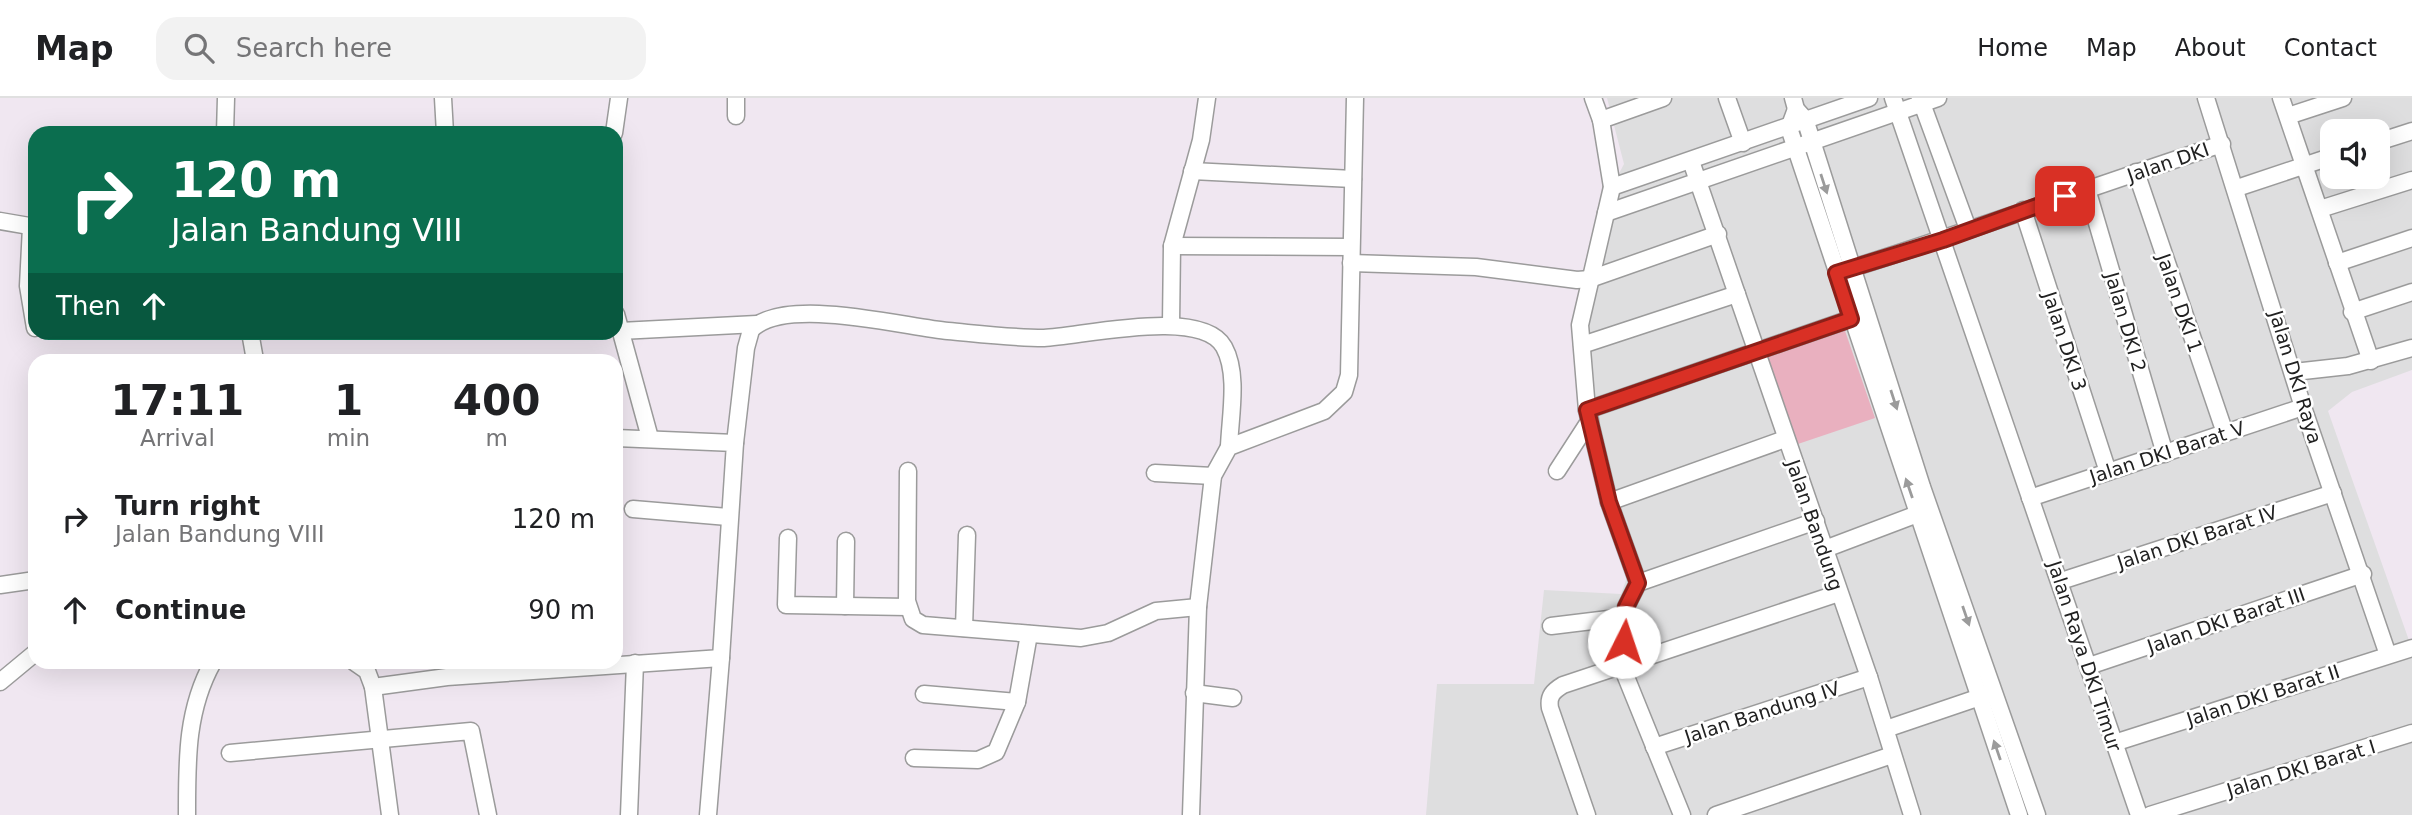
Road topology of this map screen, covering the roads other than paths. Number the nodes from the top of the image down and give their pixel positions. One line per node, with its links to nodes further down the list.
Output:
1 (226, 98): 20 (street)
2 (443, 98): 21 (street)
3 (619, 98): 22 (street)
4 (736, 98): 17 (street)
5 (1207, 98): 32 (street)
6 (1355, 98): 34 (street)
7 (1593, 98): 19 (street)
8 (1663, 98): 19 (street)
9 (1727, 98): 26 (street)
10 (1869, 98): 16 (street)
11 (2206, 98): 28 (street, Jalan DKI Raya)
12 (2281, 98): 18 (street)
13 (2343, 98): 18 (street)
14 (1927, 100): 15 (street); 45 (street)
15 (1895, 105): 27 (street); 48 (street, Jalan Raya DKI Timur)
16 (1798, 108): 23 (street); 27 (street)
17 (736, 116)
18 (2288, 116): 31 (street)
19 (1601, 120): 37 (street)
20 (225, 126)
21 (445, 126)
22 (615, 126)
23 (1789, 128): 26 (street); 27 (street)
24 (2412, 131): 25 (street)
25 (2390, 138)
26 (1742, 143): 30 (street)
27 (1804, 144): 35 (street); 52 (street)
28 (2222, 144): 33 (street, Jalan DKI); 38 (street, Jalan DKI Raya)
29 (2320, 160): 31 (street)
30 (1691, 161): 35 (street, Jalan Bandung); 37 (street)
31 (2303, 166): 38 (street); 40 (street)
32 (1192, 171): 34 (street); 49 (street)
33 (2136, 173): 39 (street, Jalan DKI); 69 (street, Jalan DKI 1)
34 (1353, 179): 50 (street)
35 (1700, 180): 42 (street); 46 (street, Jalan Bandung)
36 (2412, 180): 40 (street)
37 (1612, 187): 42 (street)
38 (2237, 188): 66 (street, Jalan DKI Raya)
39 (2087, 189): 41 (street, Jalan DKI); 75 (street, Jalan DKI 2)
40 (2320, 209): 51 (street)
41 (2023, 210): 45 (street, Jalan DKI); 78 (street, Jalan DKI 3)
42 (1606, 213): 53 (street)
43 (0, 220): 44 (street)
44 (28, 226)
45 (1968, 229): 48 (street, Jalan DKI)
46 (1718, 234): 53 (street); 55 (street, Jalan Bandung)
47 (2412, 238): 51 (street)
48 (1943, 240): 52 (street, Jalan DKI); 82 (street, Jalan Raya DKI Timur)
49 (1172, 246): 50 (street); 59 (street)
50 (1351, 255): 53 (street); 74 (street)
51 (2337, 263): 56 (street)
52 (1843, 271): 57 (street)
53 (1590, 279): 62 (street)
54 (2412, 292): 56 (street)
55 (1737, 294): 62 (street); 64 (street, Jalan Bandung)
56 (2352, 312): 65 (street)
57 (1859, 316): 64 (street); 85 (street)
58 (757, 324): 59 (street); 60 (street); 73 (street)
59 (1171, 325): 74 (street)
60 (623, 331)
61 (623, 340): 71 (street)
62 (1582, 345): 68 (street)
63 (2412, 348): 65 (street)
64 (1755, 352): 68 (street); 72 (street, Jalan Bandung)
65 (2371, 361): 66 (street)
66 (2294, 372): 67 (street, Jalan DKI Raya)
67 (2303, 407): 69 (street, Jalan DKI Barat V); 81 (street, Jalan DKI Raya)
68 (1588, 415): 77 (street); 83 (street)
69 (2225, 433): 75 (street, Jalan DKI Barat V)
70 (623, 438): 71 (street)
71 (650, 438): 73 (street)
72 (1784, 439): 83 (street); 87 (street, Jalan Bandung)
73 (735, 443): 86 (street)
74 (1229, 447): 80 (street)
75 (2165, 454): 78 (street, Jalan DKI Barat V)
76 (908, 471): 99 (street)
77 (1557, 471)
78 (2108, 472): 82 (street, Jalan DKI Barat V)
79 (1155, 473): 80 (street)
80 (1213, 476): 100 (street)
81 (2333, 493): 92 (street, Jalan DKI Raya); 94 (street, Jalan DKI Barat IV)
82 (2030, 498): 94 (street, Jalan Raya DKI Timur)
83 (1609, 502): 95 (street)
84 (634, 509): 86 (street)
85 (1924, 512): 91 (street); 121 (street)
86 (729, 517): 107 (street)
87 (1816, 521): 91 (street, Jalan Bandung); 95 (street)
88 (967, 535): 103 (street)
89 (788, 538): 98 (street)
90 (846, 541): 98 (street)
91 (1825, 549): 97 (street, Jalan Bandung)
92 (2363, 574): 106 (street, Jalan DKI Raya); 111 (street, Jalan DKI Barat III)
93 (28, 581): 96 (street)
94 (2061, 581): 111 (street, Jalan Raya DKI Timur)
95 (1638, 583): 101 (street)
96 (0, 585)
97 (1839, 593): 112 (street); 116 (street, Jalan Bandung)
98 (845, 606): 99 (street)
99 (908, 607): 103 (street)
100 (1198, 607): 104 (street); 119 (street)
101 (1625, 617): 102 (street); 112 (street)
102 (1551, 626)
103 (964, 628): 104 (street)
104 (1030, 634): 123 (street)
105 (2412, 648): 106 (street, Jalan DKI Barat II)
106 (2388, 655): 127 (street, Jalan DKI Barat II)
107 (721, 658): 110 (street); 136 (street)
108 (28, 659): 117 (street)
109 (623, 663): 110 (street)
110 (635, 663): 135 (street)
111 (2089, 666): 127 (street, Jalan Raya DKI Timur)
112 (1622, 667): 128 (street); 138 (street)
113 (210, 669): 132 (street)
114 (364, 669): 118 (street)
115 (446, 669): 118 (street)
116 (1869, 677): 124 (street, Jalan Bandung); 128 (street, Jalan Bandung IV)
117 (0, 682)
118 (373, 687): 126 (street)
119 (1194, 693): 122 (street); 137 (street)
120 (924, 694): 123 (street)
121 (1986, 695): 124 (street); 142 (street, one-way to 121); 143 (street)
122 (1233, 698)
123 (1017, 702): 131 (street)
124 (1886, 729): 130 (street, Jalan Bandung)
125 (2412, 733): 145 (street, Jalan DKI Barat I)
126 (382, 741): 129 (street); 133 (street); 134 (street)
127 (2114, 743): 144 (street, Jalan Raya DKI Timur)
128 (1654, 747): 139 (street)
129 (230, 753)
130 (1892, 755): 140 (street); 141 (street, Jalan Bandung)
131 (914, 758)
132 (187, 815)
133 (390, 815)
134 (488, 815)
135 (629, 815)
136 (708, 815)
137 (1191, 815)
138 (1587, 815)
139 (1682, 815)
140 (1716, 815)
141 (1912, 815)
142 (2018, 815)
143 (2037, 815)
144 (2139, 815)
145 (2150, 815)

